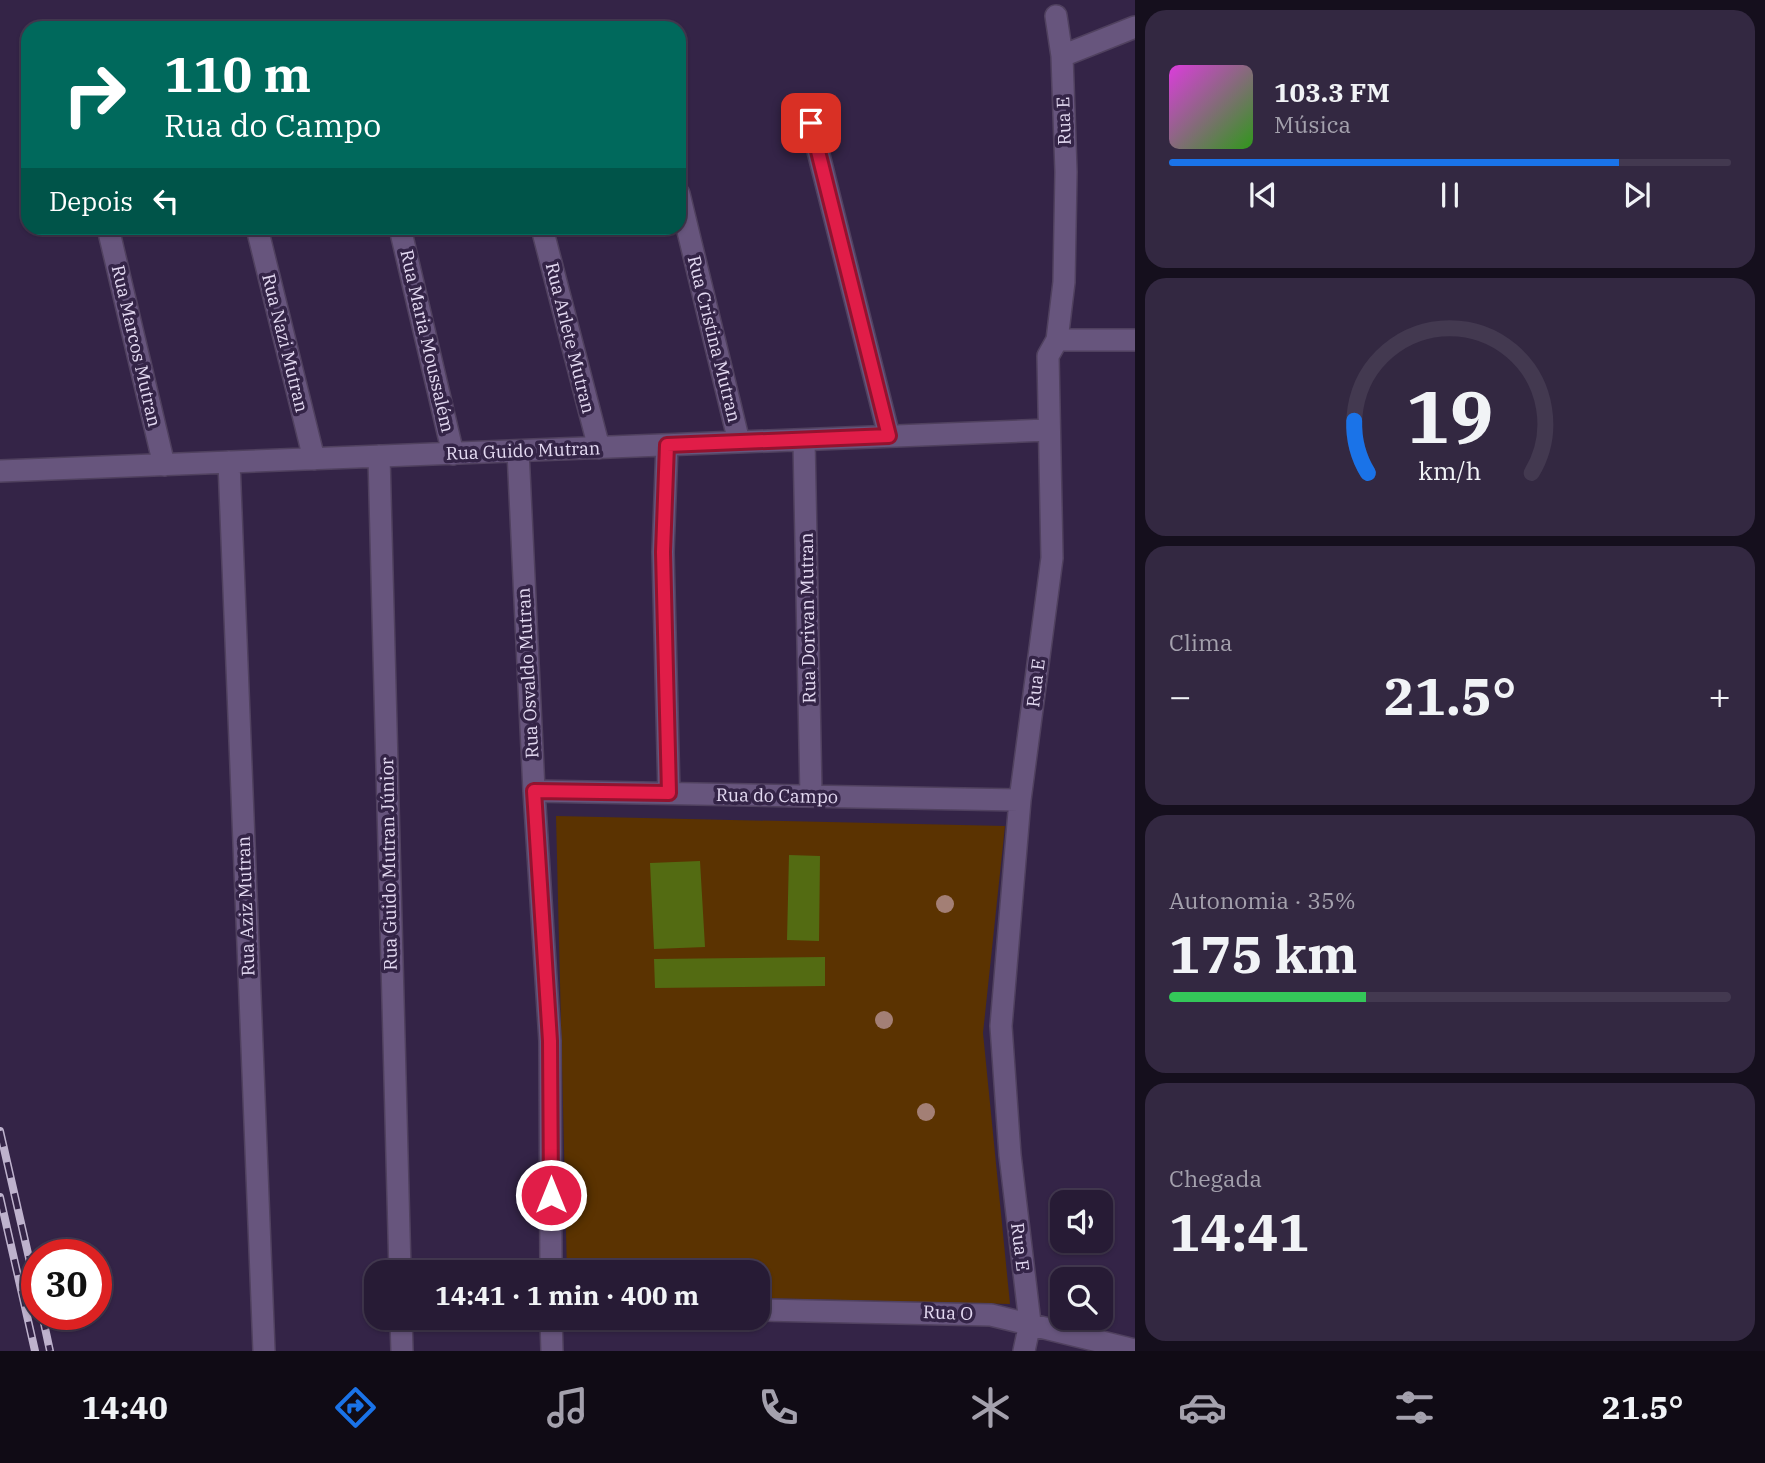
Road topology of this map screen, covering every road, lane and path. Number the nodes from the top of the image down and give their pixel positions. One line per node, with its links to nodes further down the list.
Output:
1 (1056, 16): 3 (street, Rua E)
2 (1135, 27): 3 (street)
3 (1062, 56): 10 (street, Rua E)
4 (811, 123): 13 (street)
5 (686, 223): 15 (street, Rua Cristina Mutran)
6 (110, 235): 23 (street, Rua Marcos Mutran)
7 (259, 235): 21 (street, Rua Nazi Mutran)
8 (402, 235): 19 (street, Rua Maria Moussalém)
9 (544, 235): 17 (street, Rua Arlete Mutran)
10 (1057, 340): 11 (street); 12 (street, Rua E)
11 (1135, 340)
12 (1047, 430): 13 (street, Rua Guido Mutran); 28 (street, Rua E)
13 (889, 436): 14 (street, Rua Guido Mutran)
14 (804, 440): 15 (street, Rua Guido Mutran); 27 (street, Rua Dorivan Mutran)
15 (739, 442): 16 (street, Rua Guido Mutran)
16 (667, 445): 17 (street, Rua Guido Mutran); 26 (street)
17 (599, 448): 18 (street, Rua Guido Mutran)
18 (518, 451): 19 (street, Rua Guido Mutran); 25 (street, Rua Osvaldo Mutran)
19 (453, 454): 20 (street, Rua Guido Mutran)
20 (379, 456): 21 (street, Rua Guido Mutran); 29 (street, Rua Guido Mutran Júnior)
21 (314, 459): 22 (street, Rua Guido Mutran)
22 (229, 462): 23 (street, Rua Guido Mutran); 36 (street, Rua Aziz Mutran)
23 (164, 465): 24 (street, Rua Guido Mutran)
24 (0, 471)
25 (534, 791): 26 (street, Rua do Campo); 30 (street, Rua Osvaldo Mutran)
26 (669, 793): 27 (street, Rua do Campo)
27 (811, 796): 28 (street, Rua do Campo)
28 (1020, 800): 32 (street, Rua E)
29 (400, 1260)
30 (551, 1260)
31 (770, 1310): 32 (street, Rua O)
32 (1030, 1323): 35 (street, Rua O); 39 (street, Rua E)
33 (401, 1330): 37 (street)
34 (551, 1330): 38 (street)
35 (1135, 1350)
36 (264, 1351)
37 (402, 1351)
38 (552, 1351)
39 (1024, 1351)

